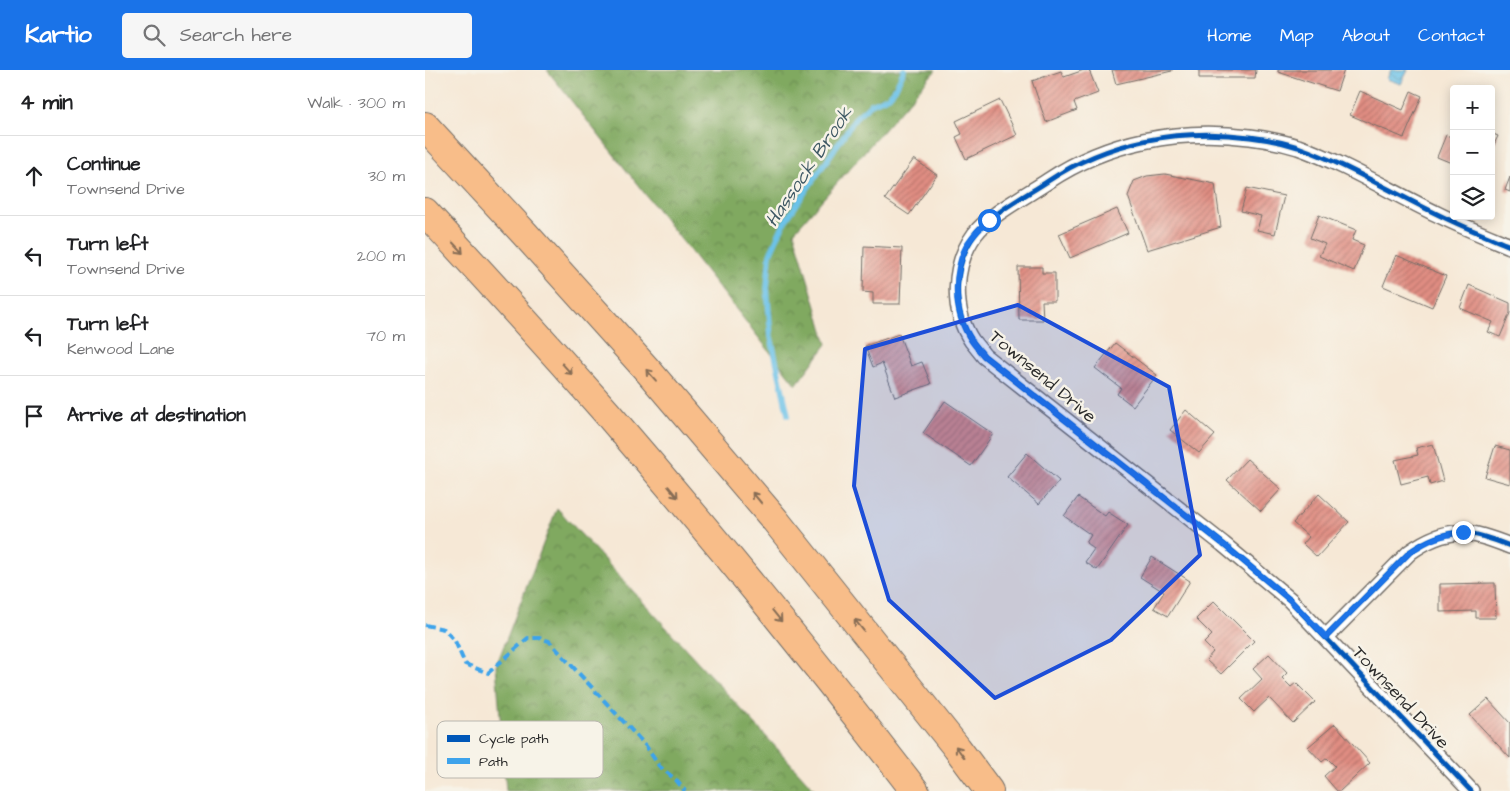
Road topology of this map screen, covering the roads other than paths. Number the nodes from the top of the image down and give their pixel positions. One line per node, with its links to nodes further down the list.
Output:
1 (425, 126): 7 (highway, one-way to 1)
2 (425, 212): 6 (highway, one-way to 6)
3 (1510, 246): 5 (street, Townsend Drive)
4 (1510, 546): 5 (street)
5 (1326, 637): 8 (street, Townsend Drive)
6 (915, 791)
7 (989, 791)
8 (1471, 791)

